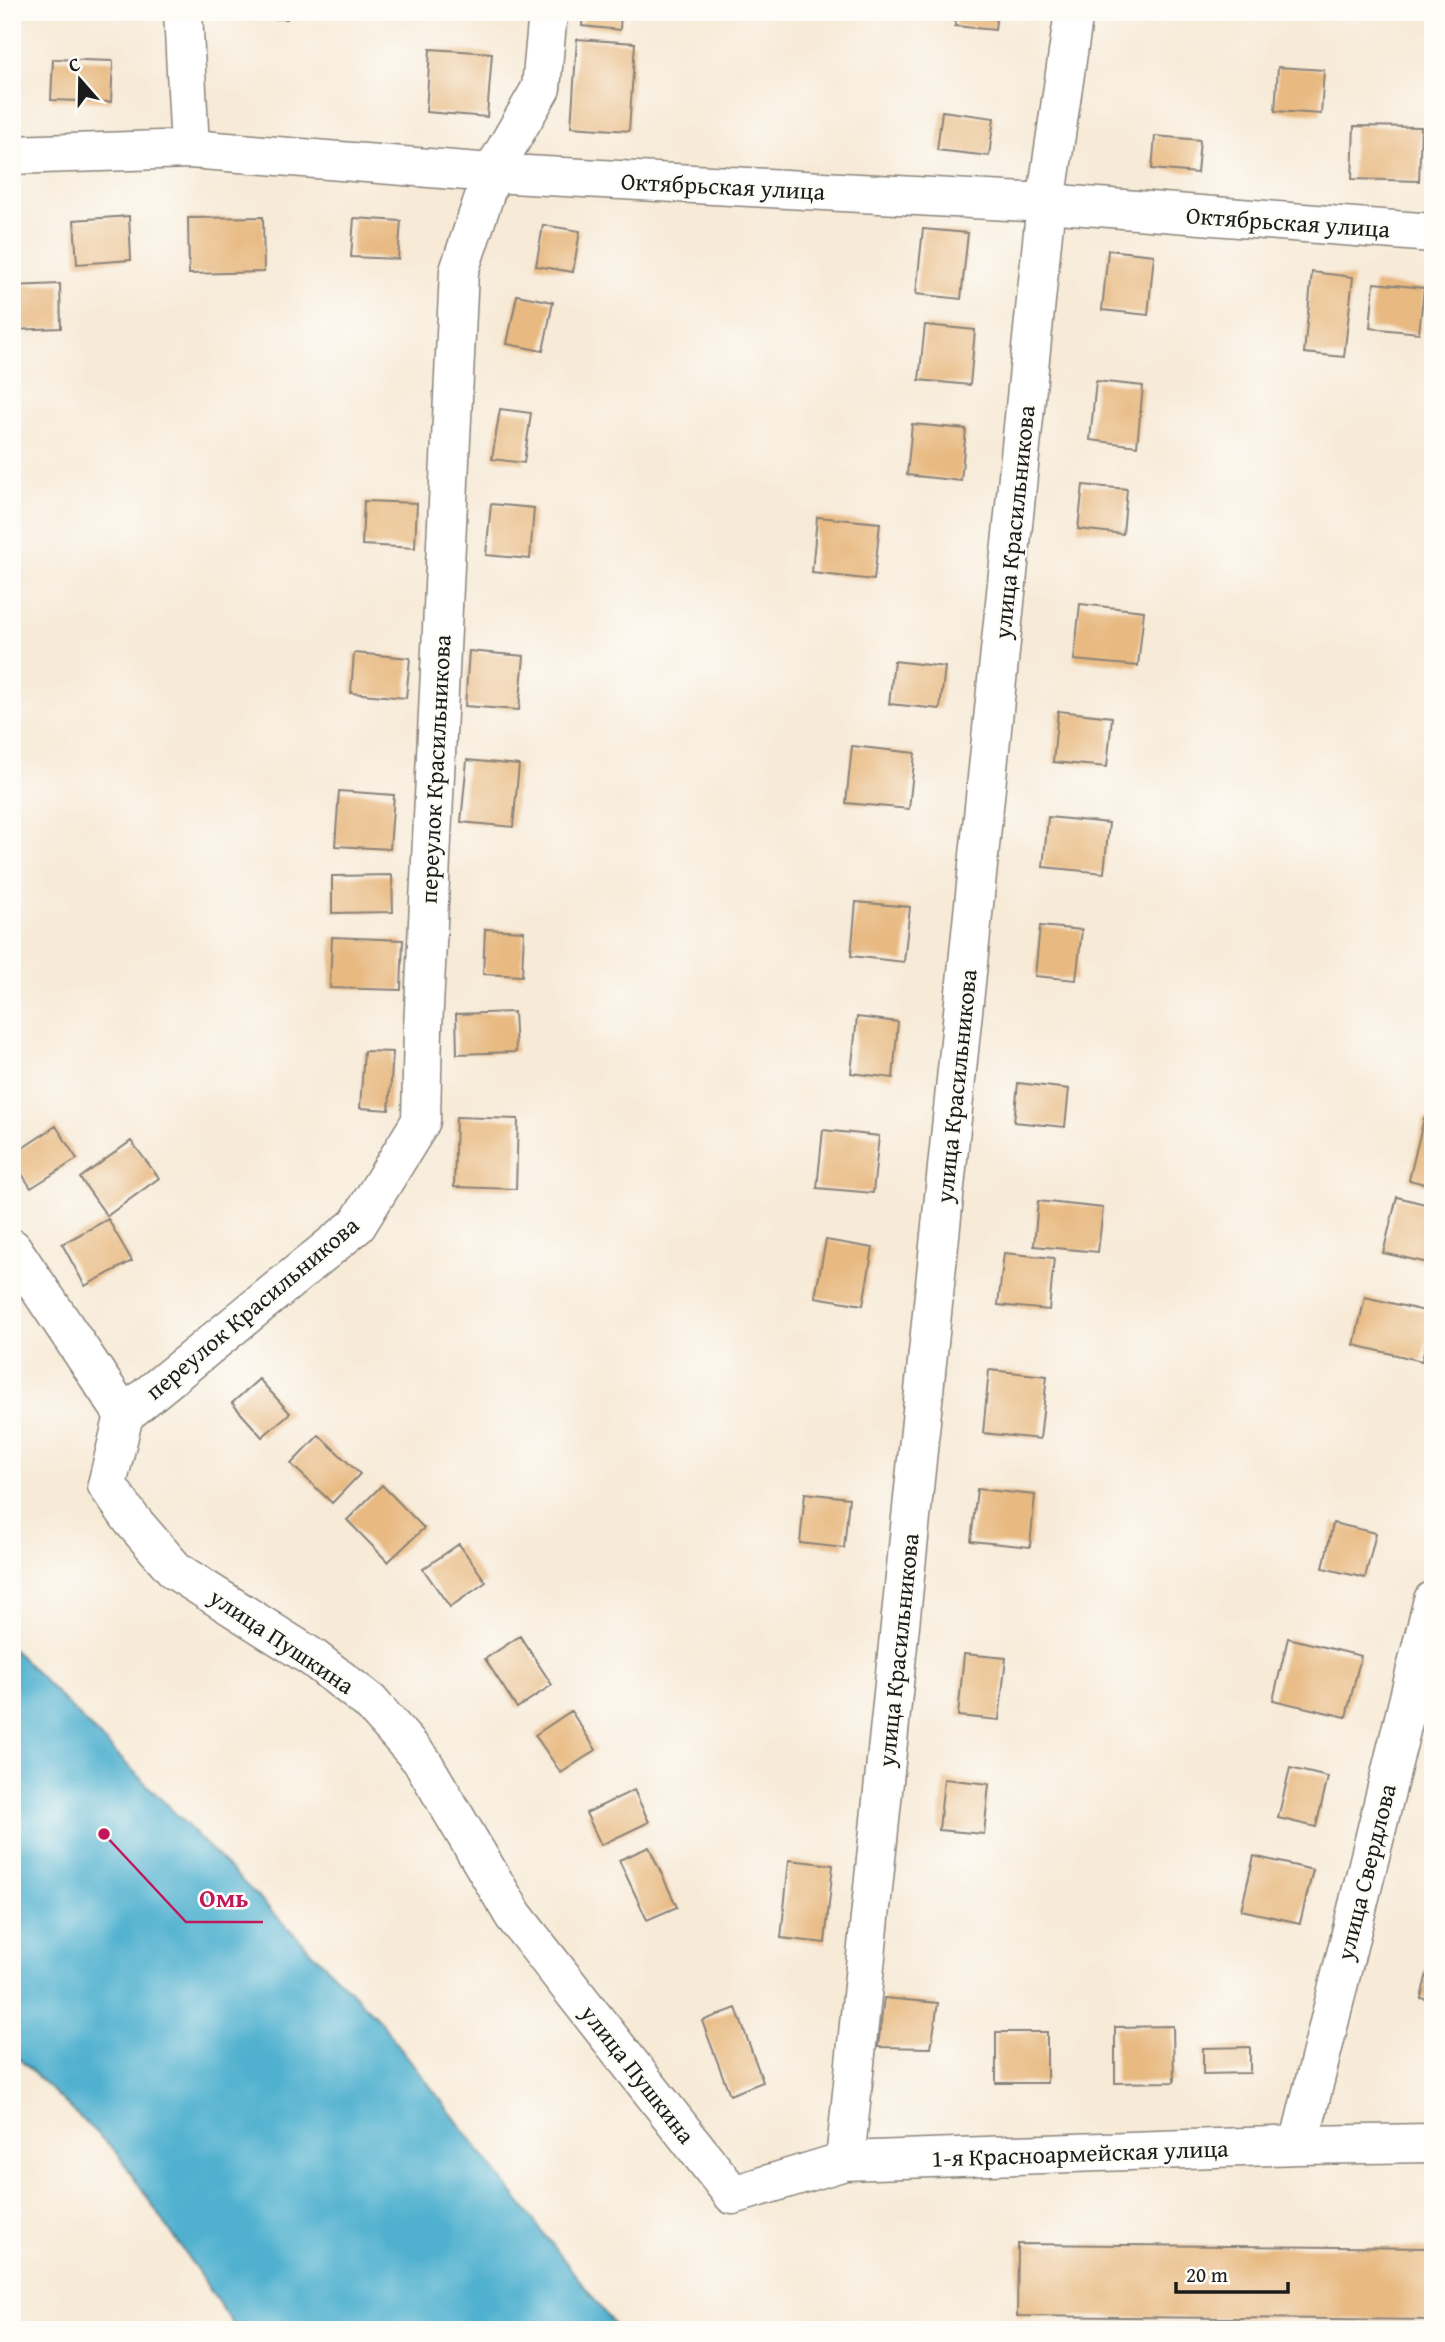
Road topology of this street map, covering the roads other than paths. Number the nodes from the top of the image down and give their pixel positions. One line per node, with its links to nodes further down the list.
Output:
1 (183, 12): 4 (street)
2 (548, 12): 6 (street, переулок Красильникова)
3 (1074, 12): 7 (street, улица Красильникова)
4 (190, 149): 5 (street, Октябрьская улица); 6 (street, Октябрьская улица)
5 (12, 155)
6 (492, 173): 7 (street, Октябрьская улица); 10 (street, переулок Красильникова)
7 (1046, 203): 8 (street, Октябрьская улица); 14 (street, улица Красильникова)
8 (1433, 233)
9 (12, 1248): 10 (street)
10 (124, 1415): 15 (street, улица Пушкина)
11 (1433, 1600): 13 (street, улица Свердлова)
12 (1433, 2143): 13 (street, 1-я Красноармейская улица)
13 (1299, 2145): 14 (street, 1-я Красноармейская улица)
14 (845, 2161): 15 (street, 1-я Красноармейская улица)
15 (733, 2195)

